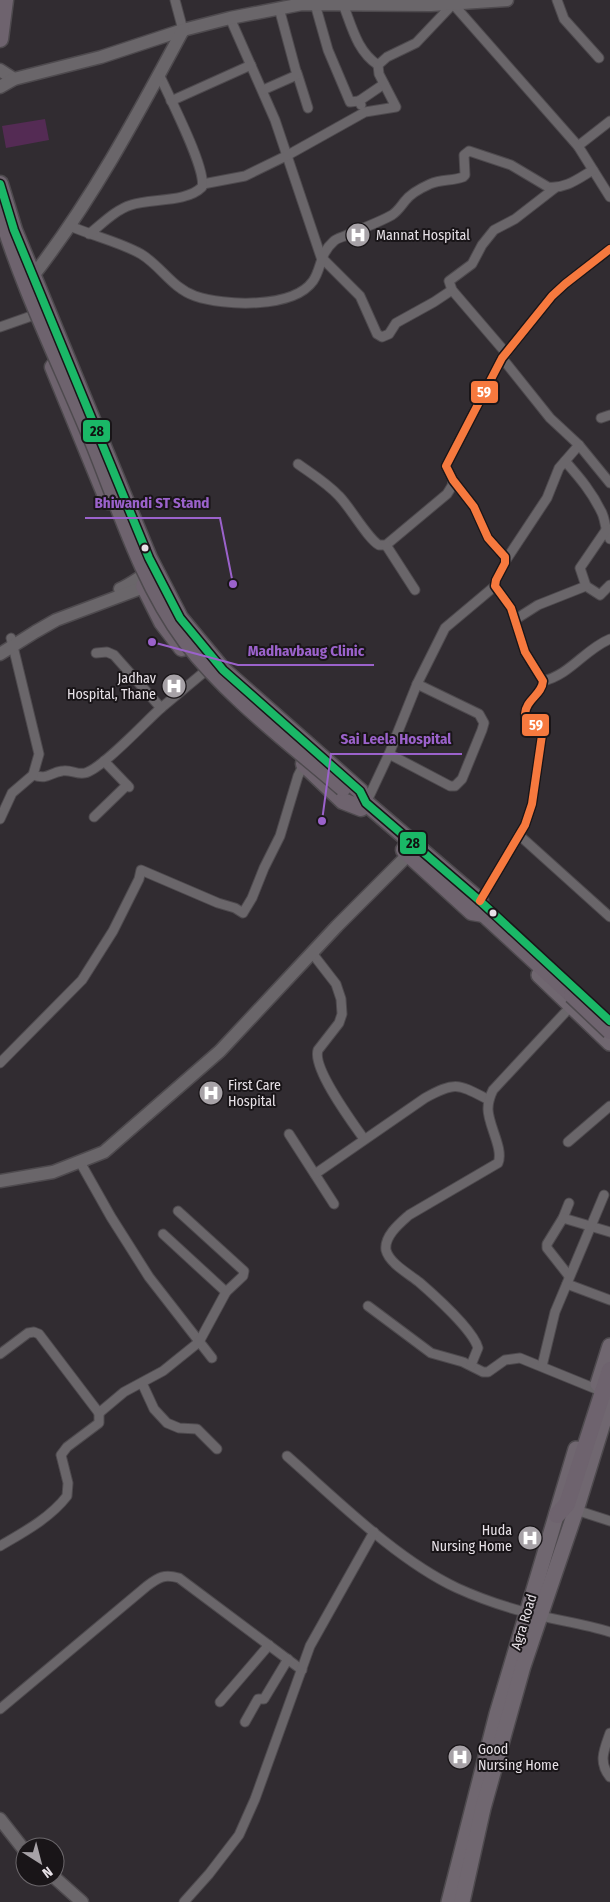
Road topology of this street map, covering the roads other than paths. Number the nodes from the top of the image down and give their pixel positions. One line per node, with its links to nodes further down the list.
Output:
1 (5, 0): 12 (highway)
2 (175, 0): 11 (street)
3 (505, 0): 8 (street)
4 (557, 0): 13 (street)
5 (429, 2): 7 (street); 8 (street)
6 (306, 3): 7 (street); 9 (street); 24 (street)
7 (343, 4): 15 (street)
8 (453, 4): 15 (street); 28 (street)
9 (279, 8): 10 (street); 17 (street)
10 (230, 18): 11 (street); 14 (street)
11 (183, 30): 18 (street); 19 (street)
12 (0, 39)
13 (599, 58)
14 (251, 65): 22 (street); 23 (street)
15 (378, 65): 20 (street)
16 (0, 70): 19 (street)
17 (297, 72): 22 (street); 25 (street)
18 (159, 74): 23 (street); 36 (street)
19 (14, 80): 21 (street)
20 (384, 84): 24 (street); 26 (street)
21 (0, 86)
22 (263, 90): 29 (street)
23 (171, 101): 32 (street)
24 (359, 101): 26 (street)
25 (308, 108)
26 (365, 112): 29 (street)
27 (610, 121): 28 (street)
28 (578, 146): 30 (street)
29 (288, 155): 32 (street); 40 (street)
30 (593, 170): 33 (street); 34 (street)
31 (0, 184): 41 (highway)
32 (203, 184): 37 (street)
33 (555, 188): 40 (street); 42 (street)
34 (610, 197)
35 (0, 210): 79 (highway, bridge)
36 (70, 226): 37 (street); 41 (street)
37 (89, 234): 40 (street)
38 (0, 237): 43 (highway)
39 (610, 249): 47 (street)
40 (321, 257): 42 (street)
41 (33, 276): 43 (street); 44 (highway)
42 (452, 290): 47 (street)
43 (21, 291): 45 (highway)
44 (48, 311): 45 (street); 59 (highway)
45 (32, 316): 46 (street); 59 (highway)
46 (0, 327)
47 (504, 356): 48 (street); 51 (street)
48 (579, 445): 49 (street); 52 (street)
49 (565, 461): 54 (street); 58 (street)
50 (298, 464): 57 (street)
51 (453, 480): 57 (street); 58 (street)
52 (610, 483)
53 (610, 508): 54 (street)
54 (602, 514): 55 (street)
55 (606, 530): 56 (street); 62 (street)
56 (610, 539)
57 (386, 545): 63 (street)
58 (506, 560): 61 (street)
59 (149, 578): 66 (street); 70 (highway); 74 (highway)
60 (610, 585): 62 (street)
61 (495, 586): 64 (street); 72 (street)
62 (586, 586): 64 (street)
63 (415, 590)
64 (516, 619): 71 (street)
65 (610, 639): 71 (street)
66 (12, 641): 67 (street); 69 (street); 78 (street)
67 (0, 646)
68 (96, 653): 73 (street)
69 (0, 654)
70 (203, 673): 73 (street); 74 (highway)
71 (543, 681): 82 (street)
72 (417, 684): 75 (street); 75 (street)
73 (161, 708): 76 (street)
74 (264, 718): 77 (highway); 79 (highway)
75 (389, 754): 79 (street)
76 (104, 761): 78 (street); 80 (street)
77 (304, 764): 79 (highway); 91 (street)
78 (33, 775): 81 (street)
79 (356, 799): 83 (highway)
80 (94, 817)
81 (0, 819)
82 (519, 835): 84 (street); 85 (street)
83 (413, 851): 84 (highway); 86 (street)
84 (480, 909): 87 (main road); 89 (highway, bridge)
85 (610, 917)
86 (312, 953): 95 (street); 97 (street)
87 (576, 1000): 88 (main road); 90 (main road); 92 (street)
88 (610, 1021)
89 (610, 1031)
90 (610, 1043)
91 (0, 1063)
92 (489, 1100): 95 (street); 116 (street)
93 (610, 1106): 96 (street)
94 (289, 1134): 98 (street)
95 (364, 1139): 98 (street)
96 (568, 1142)
97 (80, 1162): 99 (street); 112 (street)
98 (315, 1174): 102 (street)
99 (0, 1181)
100 (604, 1195): 105 (street)
101 (569, 1203): 104 (street)
102 (334, 1204)
103 (178, 1211): 109 (street)
104 (563, 1218): 105 (street); 108 (street)
105 (590, 1226): 106 (street); 108 (street)
106 (610, 1232)
107 (163, 1234): 109 (street)
108 (568, 1280): 110 (street); 117 (street)
109 (226, 1292): 112 (street)
110 (610, 1300)
111 (368, 1306): 116 (street)
112 (199, 1342): 115 (street); 119 (street)
113 (610, 1346): 120 (main road, Agra Road)
114 (0, 1354): 122 (street)
115 (212, 1358)
116 (471, 1365): 117 (street)
117 (542, 1366): 120 (street)
118 (610, 1370): 125 (highway)
119 (142, 1383): 122 (street); 123 (street)
120 (596, 1389): 125 (main road, Agra Road)
121 (610, 1400): 125 (main road, Agra Road)
122 (99, 1413): 128 (street)
123 (216, 1449)
124 (287, 1456): 127 (street)
125 (568, 1509): 126 (street); 129 (main road, Agra Road)
126 (610, 1521)
127 (374, 1532): 129 (street); 133 (street)
128 (0, 1546)
129 (533, 1614): 130 (street); 144 (main road, Agra Road); 145 (main road, Agra Road)
130 (610, 1632)
131 (269, 1645): 132 (street); 134 (street); 135 (street)
132 (288, 1659): 133 (street); 136 (street)
133 (302, 1670): 143 (street)
134 (220, 1702)
135 (0, 1709)
136 (245, 1722)
137 (610, 1733): 138 (street)
138 (610, 1777)
139 (0, 1820): 140 (street)
140 (15, 1839)
141 (65, 1887): 142 (street)
142 (82, 1902)
143 (184, 1902)
144 (449, 1902)
145 (462, 1902)

